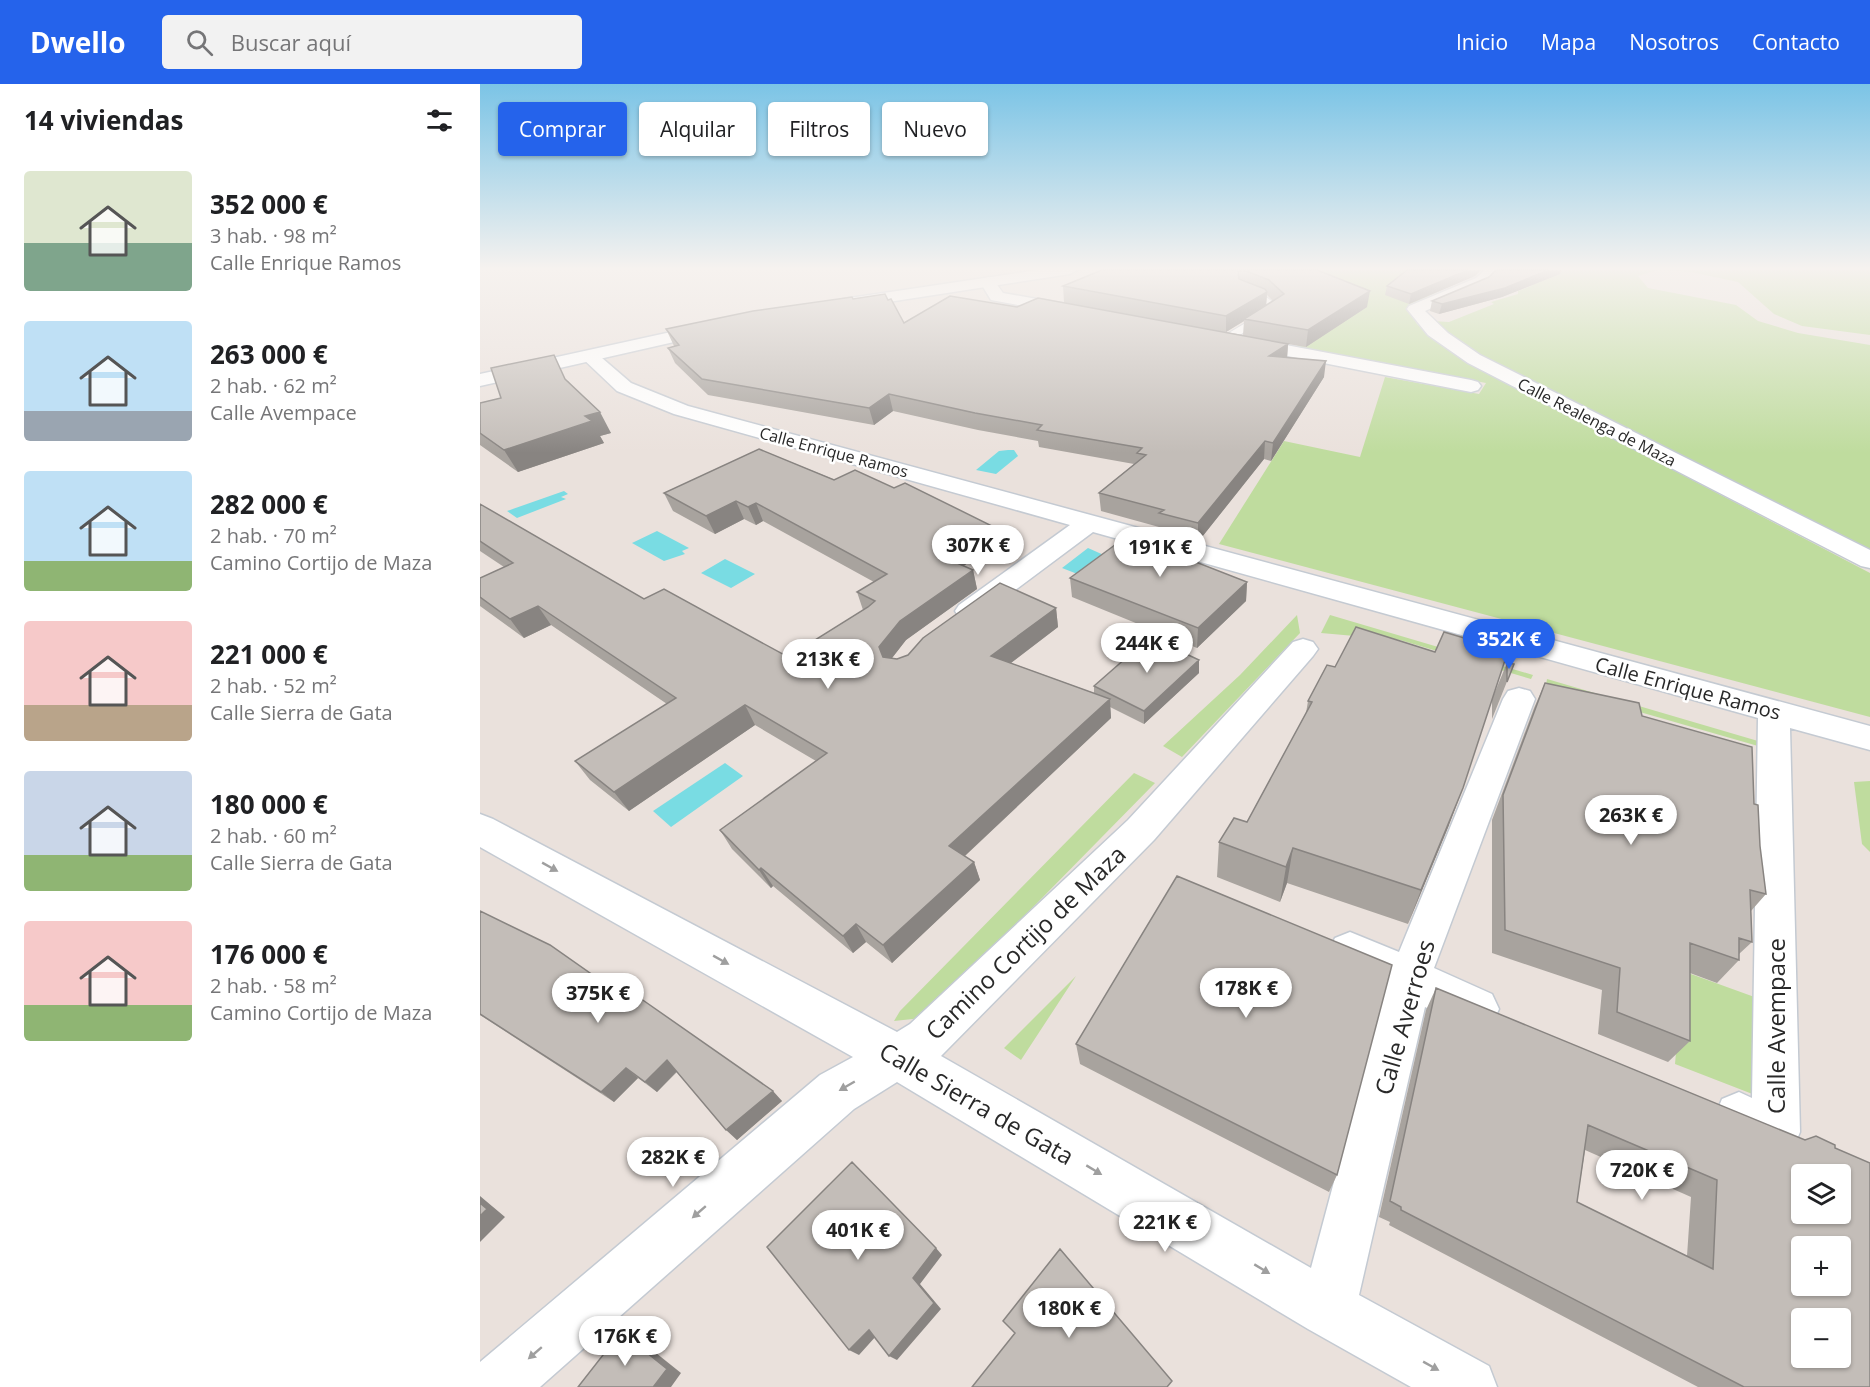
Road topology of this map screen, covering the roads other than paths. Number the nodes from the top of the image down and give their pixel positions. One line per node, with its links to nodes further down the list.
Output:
1 (703, 331): 6 (street)
2 (1240, 331): 5 (lane)
3 (1434, 331): 10 (street, Calle Realenga de Maza)
4 (1203, 335): 5 (street)
5 (1226, 339): 8 (street)
6 (589, 357): 7 (street); 9 (street, Calle Enrique Ramos)
7 (480, 380)
8 (1471, 386)
9 (1091, 522): 11 (street); 14 (street, Calle Enrique Ramos)
10 (1870, 561)
11 (944, 629)
12 (1303, 649): 20 (street, Camino Cortijo de Maza)
13 (1519, 699): 18 (street, Calle Averroes)
14 (1774, 712): 15 (street, Calle Enrique Ramos); 21 (street, Calle Avempace)
15 (1870, 738)
16 (487, 842): 20 (street, Calle Sierra de Gata, one-way to 20)
17 (1317, 938): 18 (street)
18 (1410, 977): 19 (street); 22 (street, Calle Averroes)
19 (1514, 1024)
20 (898, 1057): 22 (street, Calle Sierra de Gata, one-way to 22); 23 (street, Camino Cortijo de Maza, one-way to 23)
21 (1699, 1100)
22 (1328, 1309): 24 (street, Calle Sierra de Gata, one-way to 24)
23 (496, 1387)
24 (1468, 1387)

